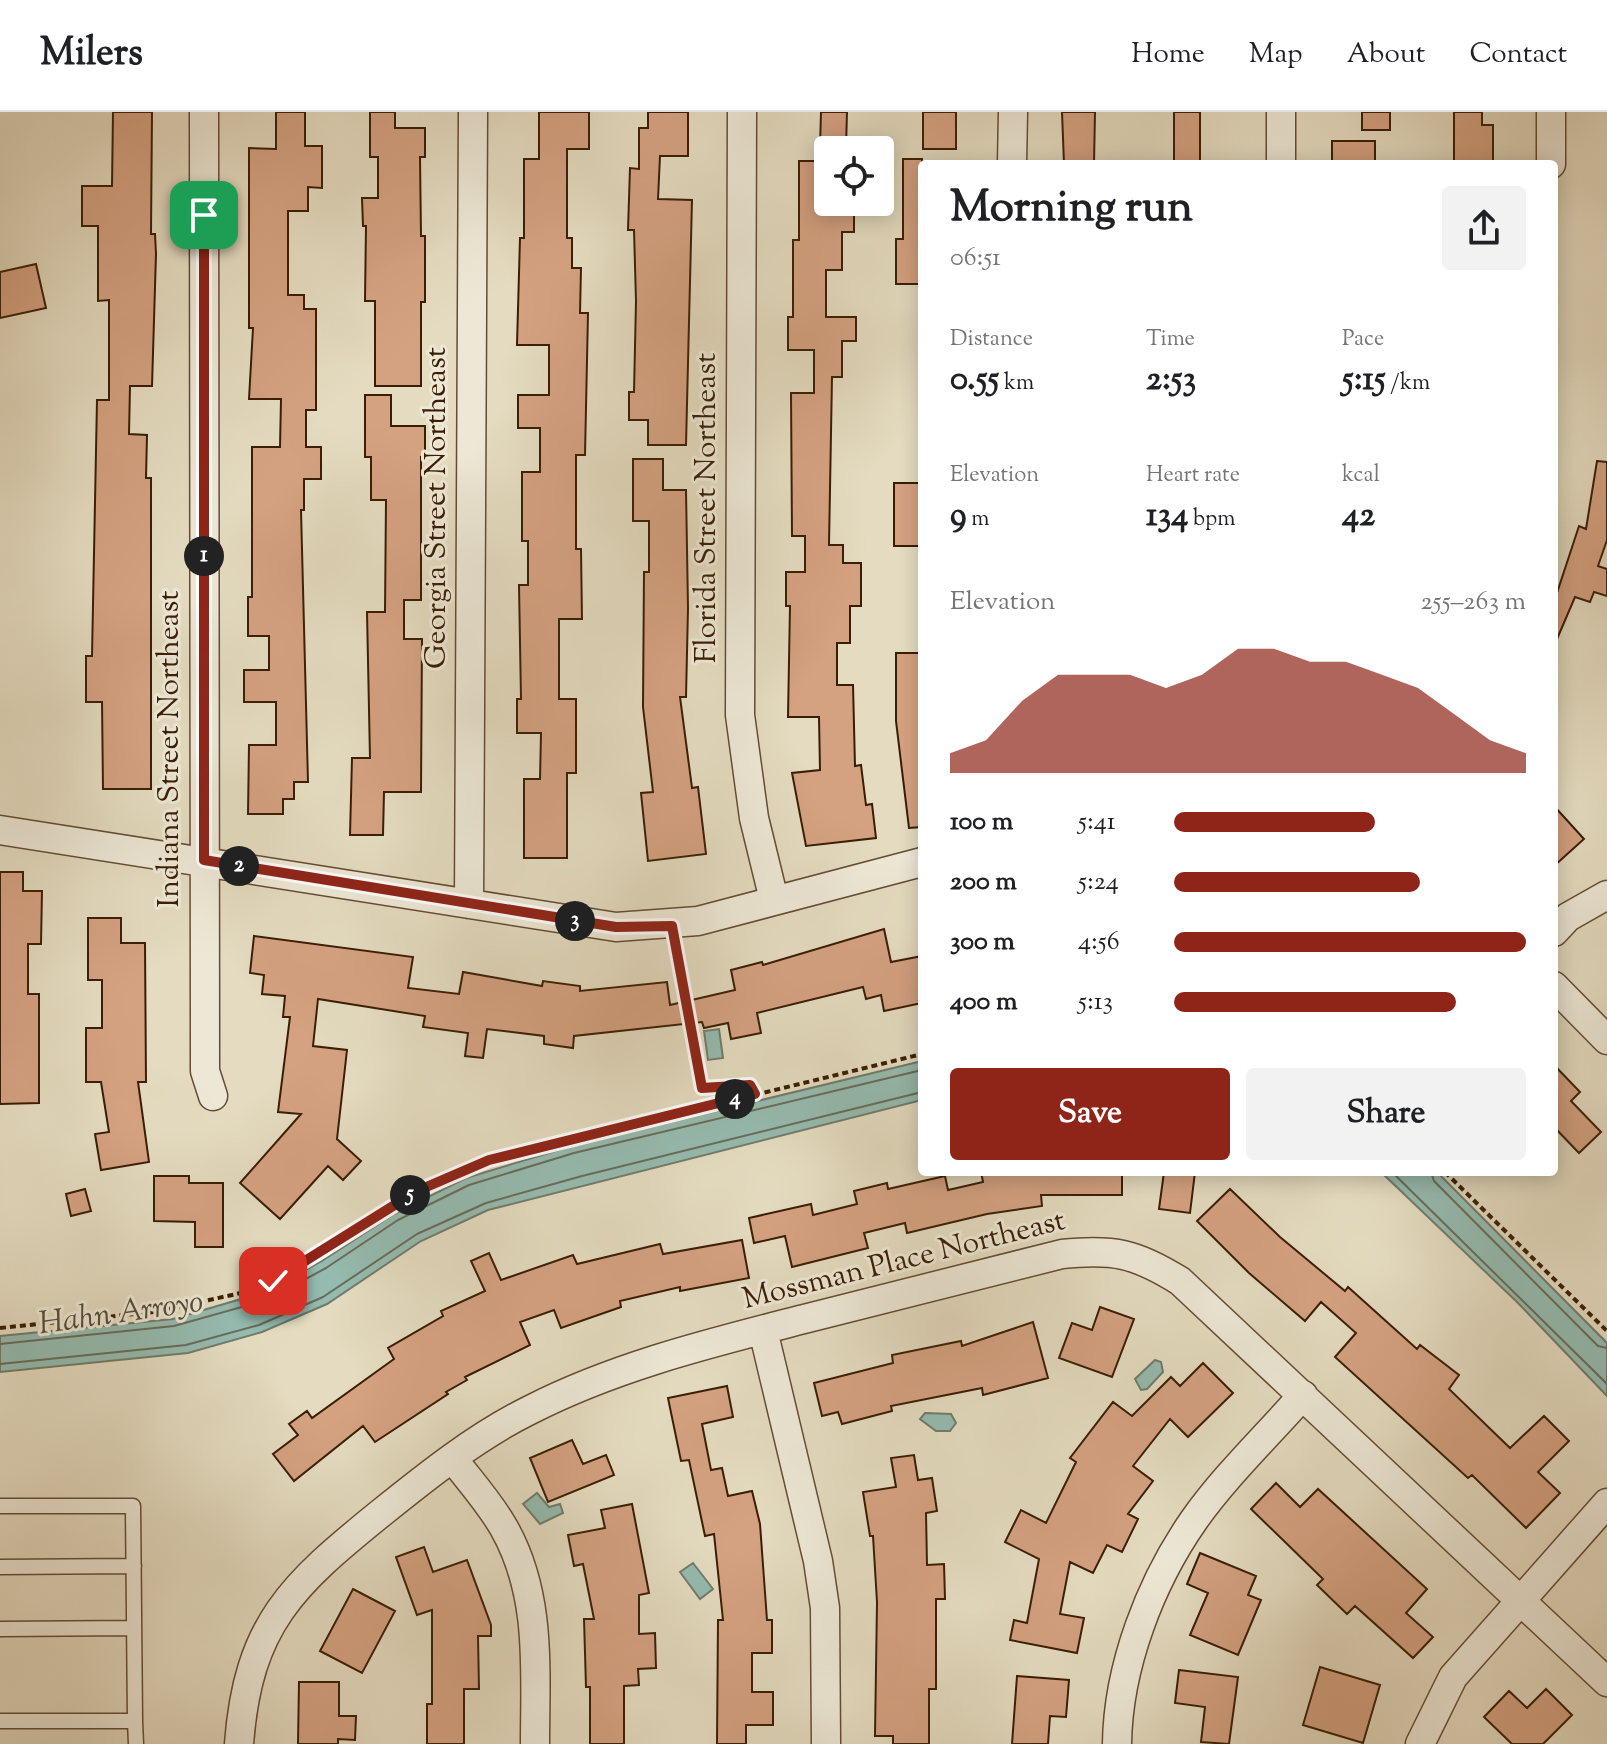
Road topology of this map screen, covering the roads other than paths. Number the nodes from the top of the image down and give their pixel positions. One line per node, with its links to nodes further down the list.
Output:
1 (204, 112): 11 (street, Indiana Street Northeast)
2 (473, 112): 15 (street, Georgia Street Northeast)
3 (742, 112): 14 (street, Florida Street Northeast)
4 (1013, 112): 7 (street)
5 (1281, 112): 8 (street)
6 (1551, 112): 9 (street)
7 (1012, 160)
8 (1281, 160)
9 (1551, 160)
10 (0, 830): 11 (street)
11 (204, 860): 15 (street); 19 (street, Indiana Street Northeast)
12 (918, 863): 14 (street)
13 (1607, 895): 16 (street)
14 (774, 900): 15 (street)
15 (469, 904)
16 (1558, 928)
17 (1558, 990): 18 (street)
18 (1607, 1040)
19 (213, 1096)
20 (763, 1330): 21 (street, Mossman Place Northeast); 22 (street, Mossman Place Northeast); 36 (street)
21 (1303, 1395): 27 (street, Mossman Place Northeast); 37 (street)
22 (453, 1459): 34 (street, Mossman Place Northeast); 35 (street)
23 (1607, 1503): 27 (street)
24 (0, 1506): 25 (lane)
25 (134, 1566): 26 (lane); 28 (lane)
26 (0, 1567)
27 (1519, 1600): 30 (street, Mossman Place Northeast); 38 (street)
28 (134, 1628): 29 (lane); 32 (lane)
29 (0, 1629)
30 (1607, 1682)
31 (0, 1721): 32 (lane)
32 (135, 1721): 33 (lane)
33 (136, 1744)
34 (239, 1744)
35 (535, 1744)
36 (826, 1744)
37 (1117, 1744)
38 (1420, 1744)

